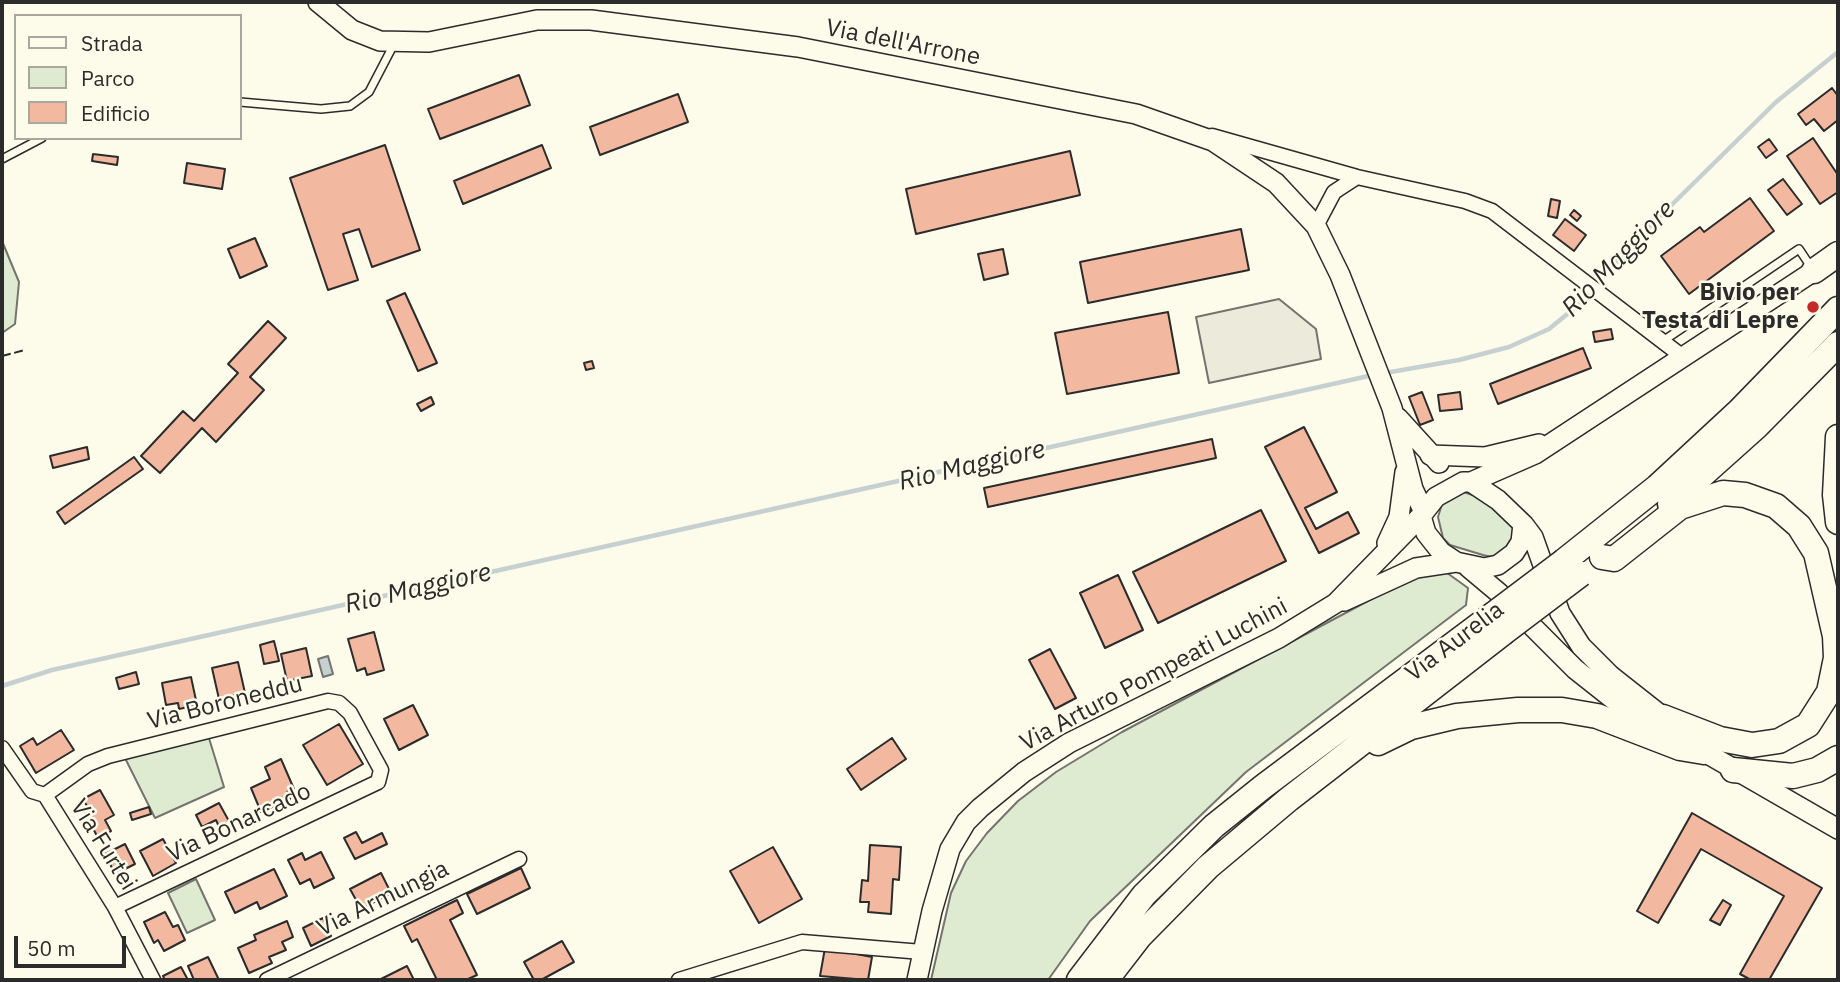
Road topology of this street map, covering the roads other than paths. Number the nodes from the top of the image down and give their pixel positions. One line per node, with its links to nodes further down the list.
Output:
1 (318, 2): 2 (street, Via dell'Arrone)
2 (394, 43): 3 (lane); 4 (street, Via dell'Arrone)
3 (242, 102)
4 (1164, 124): 7 (street, Via dell'Arrone); 8 (street)
5 (39, 140): 6 (lane)
6 (2, 159)
7 (1357, 177): 8 (street); 12 (street, Via dell'Arrone)
8 (1316, 226): 15 (street)
9 (1838, 254): 10 (highway)
10 (1814, 271): 12 (lane); 14 (street)
11 (1838, 309): 26 (highway, Via Aurelia)
12 (1663, 341): 14 (street, Via dell'Arrone)
13 (1838, 344): 24 (highway, Via Aurelia)
14 (1684, 357): 17 (street)
15 (1391, 405): 18 (street); 19 (street)
16 (1838, 437): 22 (highway)
17 (1557, 438): 18 (street); 20 (street)
18 (1430, 455): 20 (street)
19 (1406, 464): 21 (street); 27 (street, Via Arturo Pompeati Luchini)
20 (1467, 482): 21 (street); 23 (street)
21 (1422, 513): 25 (street); 27 (street, Via Arturo Pompeati Luchini)
22 (1838, 522)
23 (1523, 524): 25 (street); 30 (street)
24 (1602, 557): 26 (highway, Via Aurelia); 30 (highway)
25 (1462, 564): 28 (street, Via Arturo Pompeati Luchini); 30 (street)
26 (1573, 567): 29 (highway, Via Aurelia, bridge)
27 (1370, 570): 28 (street, Via Arturo Pompeati Luchini)
28 (1336, 603): 41 (street, Via Arturo Pompeati Luchini)
29 (1497, 624): 37 (highway, Via Aurelia); 46 (highway, Via Aurelia)
30 (1670, 725): 32 (street)
31 (2, 748): 36 (street, Via Furtei)
32 (1704, 752): 34 (street); 37 (highway)
33 (1838, 758): 34 (highway)
34 (1733, 770): 38 (street)
35 (381, 779): 36 (street, Via Boroneddu); 40 (street, Via Bonarcado)
36 (45, 795): 40 (street, Via Furtei)
37 (1289, 799): 47 (highway, Via Aurelia)
38 (1838, 829)
39 (519, 859): 43 (street, Via Armungia)
40 (116, 907): 42 (street, Via Furtei)
41 (922, 952): 44 (street); 45 (street, Via Arturo Pompeati Luchini)
42 (153, 980)
43 (267, 980)
44 (679, 980)
45 (917, 980)
46 (1079, 980)
47 (1106, 980)

